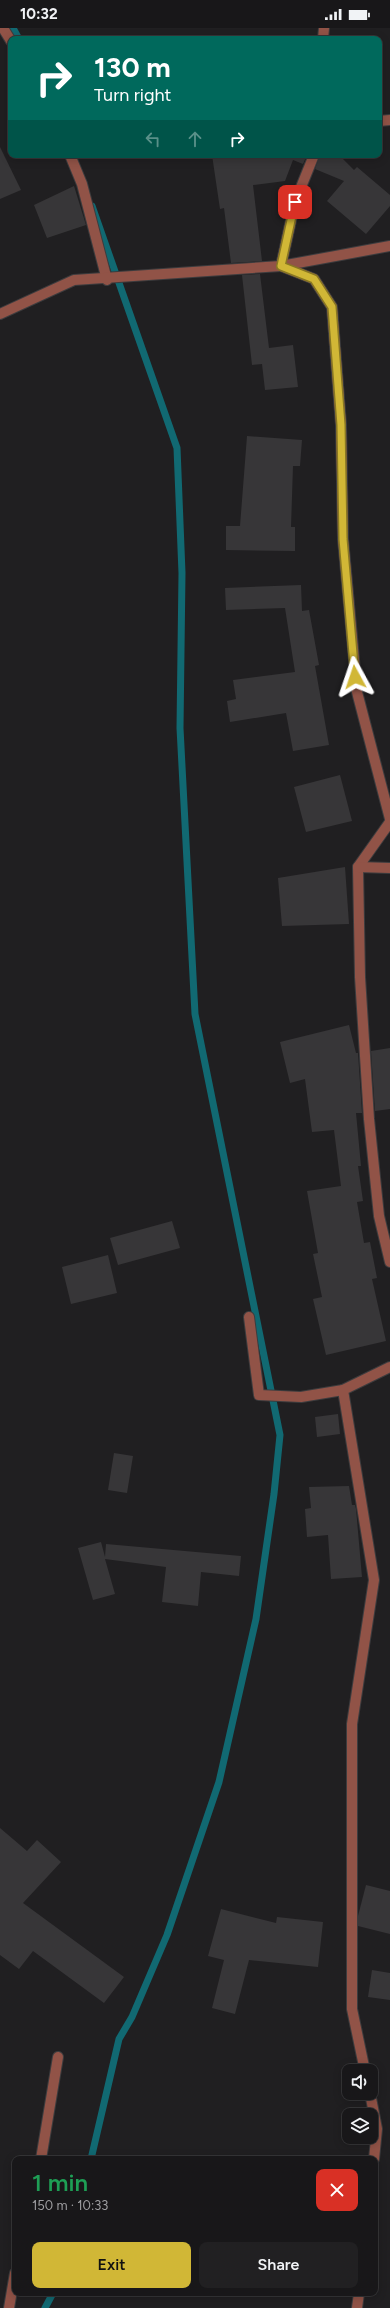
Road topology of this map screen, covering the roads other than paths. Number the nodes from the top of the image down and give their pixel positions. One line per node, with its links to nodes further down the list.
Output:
1 (71, 158): 5 (street)
2 (313, 158): 4 (street)
3 (390, 246): 4 (street)
4 (281, 266): 5 (street); 7 (street)
5 (107, 280): 6 (street)
6 (0, 314)
7 (390, 820): 8 (street)
8 (358, 867): 9 (street); 10 (street)
9 (390, 868)
10 (390, 1262)
11 (249, 1317): 13 (street)
12 (390, 1367): 13 (street)
13 (343, 1390): 15 (street)
14 (58, 2057): 17 (street)
15 (364, 2064)
16 (372, 2100): 18 (street)
17 (42, 2156)
18 (374, 2156)
19 (12, 2290): 21 (street)
20 (359, 2296): 22 (street)
21 (9, 2308)
22 (357, 2308)

